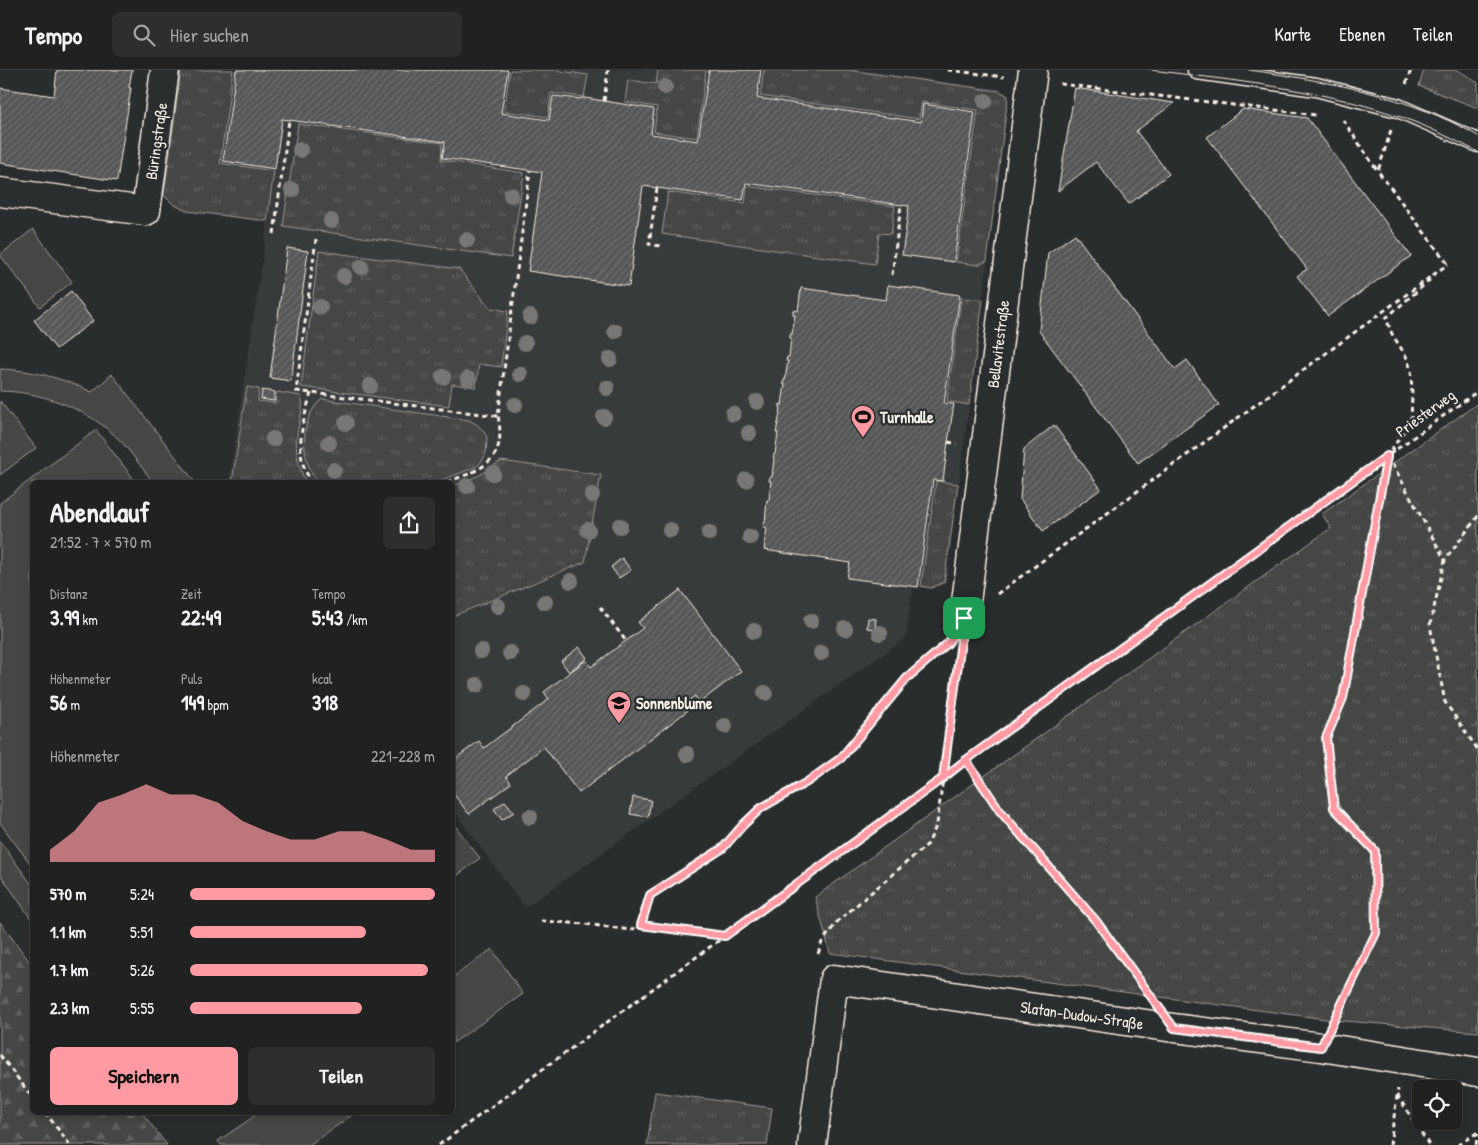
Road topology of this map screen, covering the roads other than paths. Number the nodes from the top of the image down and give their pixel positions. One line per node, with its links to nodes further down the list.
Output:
1 (165, 70): 5 (street, Büringstraße)
2 (1197, 70): 4 (lane)
3 (1033, 75): 6 (street, Bellavitestraße)
4 (1478, 143)
5 (0, 192)
6 (964, 618)
7 (1478, 1072): 8 (street, Slatan-Dudow-Straße)
8 (812, 1145)

